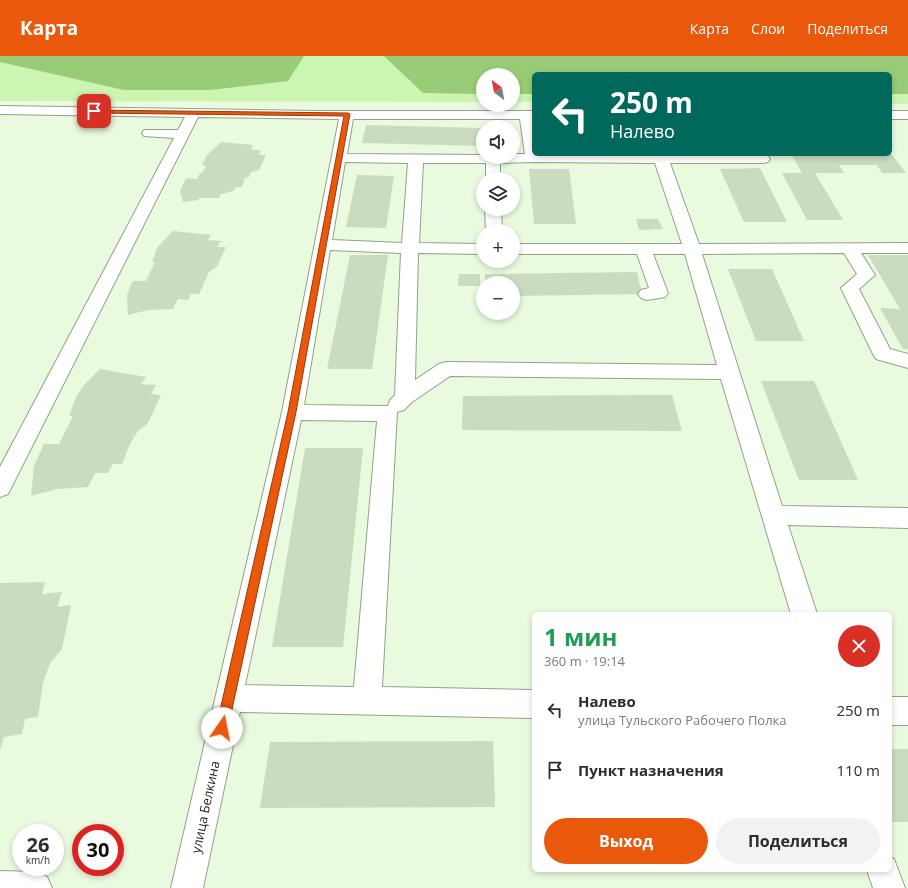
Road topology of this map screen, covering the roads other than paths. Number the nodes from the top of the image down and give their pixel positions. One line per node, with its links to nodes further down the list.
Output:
1 (0, 110): 2 (street)
2 (194, 112): 3 (street); 8 (street)
3 (348, 114): 4 (street); 10 (street, улица Белкина)
4 (530, 115): 9 (street)
5 (892, 115): 6 (street)
6 (908, 115)
7 (149, 133): 8 (street)
8 (182, 134): 31 (street)
9 (532, 144)
10 (340, 158): 13 (street); 18 (street, улица Белкина)
11 (520, 158): 12 (street)
12 (533, 158): 15 (street)
13 (416, 159): 14 (street); 19 (street)
14 (476, 159)
15 (661, 159): 16 (street); 23 (street)
16 (763, 159)
17 (852, 242): 23 (street); 24 (street); 26 (street)
18 (323, 245): 19 (street); 29 (street, улица Белкина)
19 (410, 248): 20 (street); 28 (street)
20 (476, 248)
21 (520, 248): 22 (street)
22 (643, 248): 23 (street); 25 (street)
23 (692, 248): 27 (street)
24 (908, 248)
25 (647, 294)
26 (908, 361)
27 (729, 372): 28 (street); 32 (street)
28 (405, 397): 30 (street)
29 (292, 412): 30 (street); 35 (street, улица Белкина)
30 (388, 414): 36 (street)
31 (0, 488)
32 (775, 515): 33 (street); 34 (street)
33 (908, 518)
34 (803, 612)
35 (229, 698): 36 (street); 43 (street, улица Белкина)
36 (366, 701): 37 (street)
37 (532, 704)
38 (892, 711): 39 (street)
39 (908, 711)
40 (884, 872): 44 (street)
41 (0, 887): 42 (street)
42 (36, 888)
43 (187, 888)
44 (889, 888)

